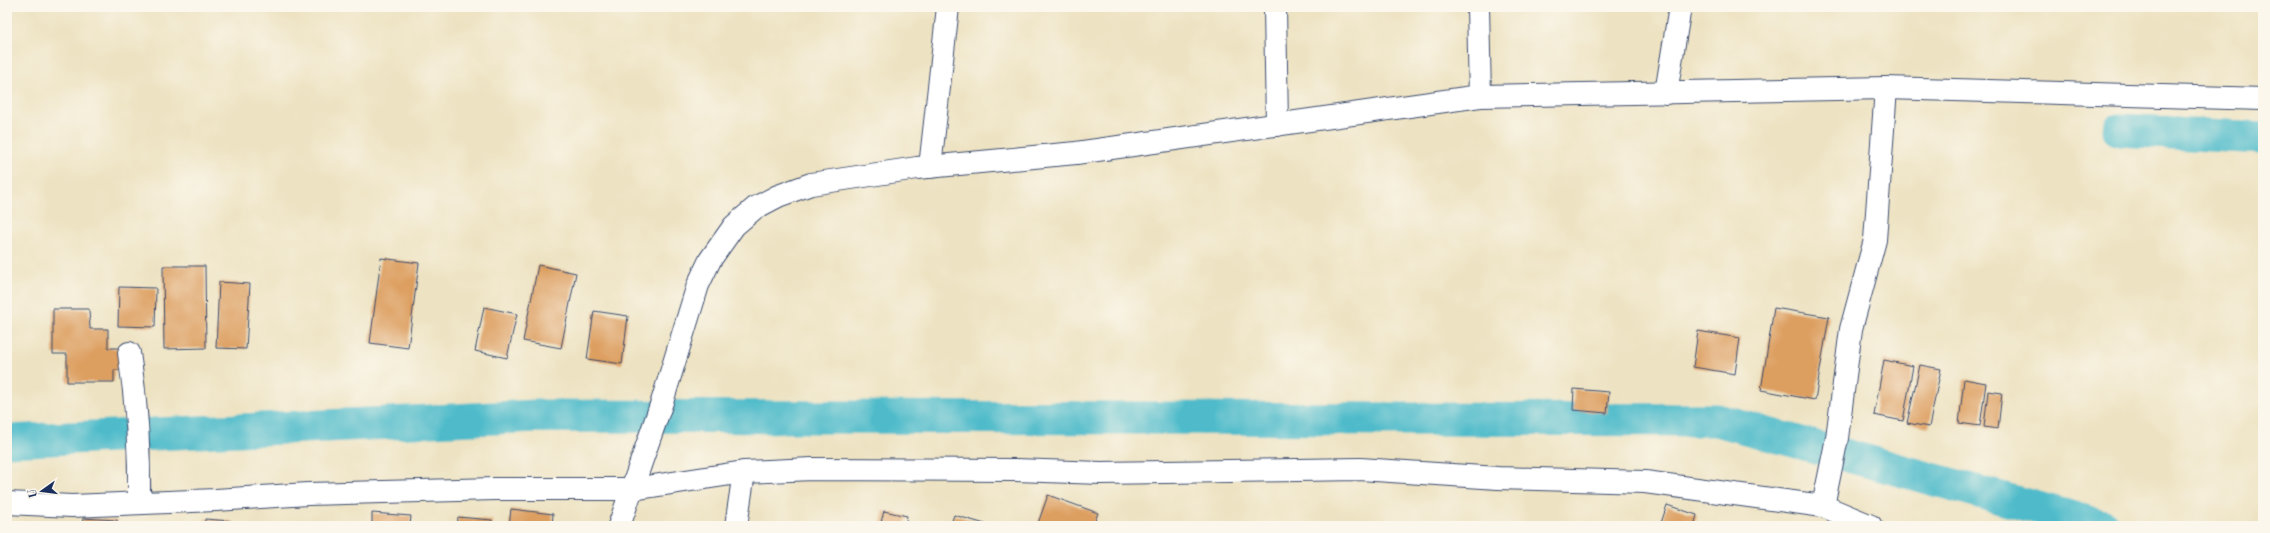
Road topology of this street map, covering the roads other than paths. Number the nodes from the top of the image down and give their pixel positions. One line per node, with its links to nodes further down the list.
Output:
1 (948, 7): 10 (street)
2 (1275, 7): 9 (street)
3 (1478, 7): 7 (street)
4 (1680, 7): 6 (street)
5 (1886, 88): 6 (street); 8 (street); 14 (street)
6 (1666, 93): 7 (street)
7 (1480, 96): 9 (street)
8 (2263, 99)
9 (1277, 125): 10 (street)
10 (930, 167): 13 (street)
11 (129, 353): 16 (street)
12 (744, 472): 13 (street); 14 (street); 18 (street)
13 (633, 489): 16 (street); 17 (street)
14 (1824, 499): 19 (street)
15 (7, 502): 16 (street)
16 (139, 503)
17 (619, 526)
18 (736, 526)
19 (1870, 526)

